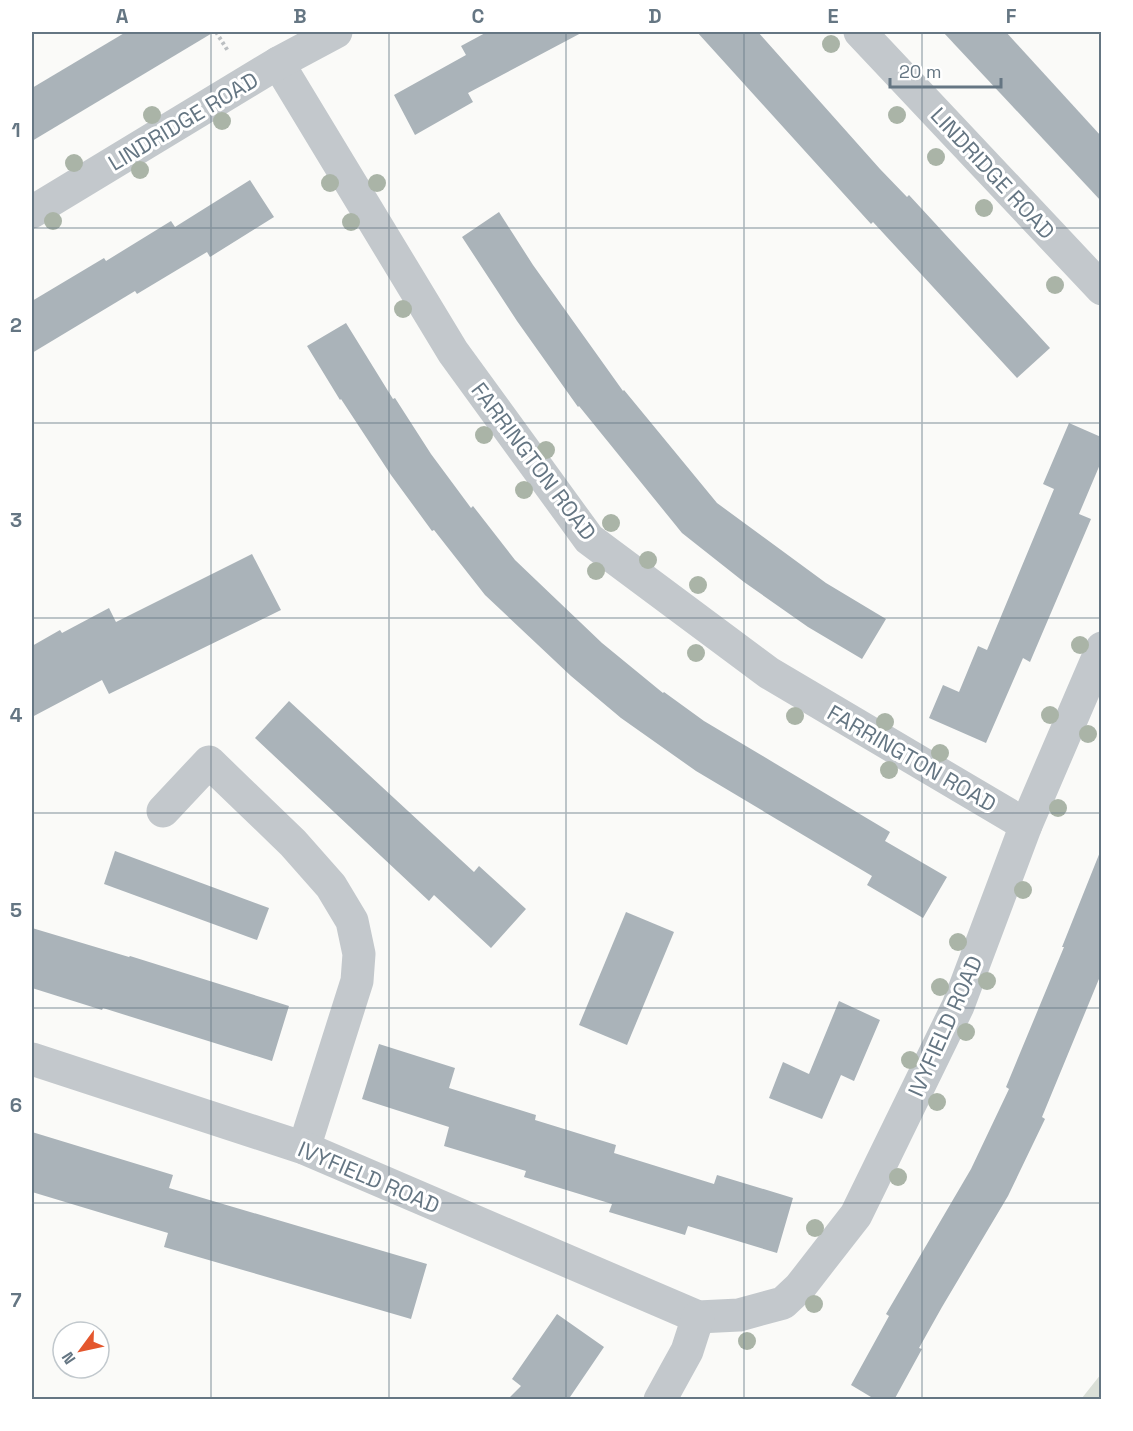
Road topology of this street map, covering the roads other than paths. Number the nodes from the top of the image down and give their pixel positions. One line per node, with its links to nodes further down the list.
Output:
1 (336, 32): 3 (street, LINDRIDGE ROAD)
2 (860, 32): 5 (street, LINDRIDGE ROAD)
3 (278, 63): 4 (street, LINDRIDGE ROAD); 8 (street, FARRINGTON ROAD)
4 (32, 212)
5 (1101, 289)
6 (1101, 648): 8 (street, IVYFIELD ROAD)
7 (163, 811): 10 (street)
8 (1026, 825): 11 (street, IVYFIELD ROAD)
9 (32, 1059): 10 (street, IVYFIELD ROAD)
10 (304, 1148): 11 (street, IVYFIELD ROAD)
11 (698, 1317): 12 (street)
12 (660, 1400)

